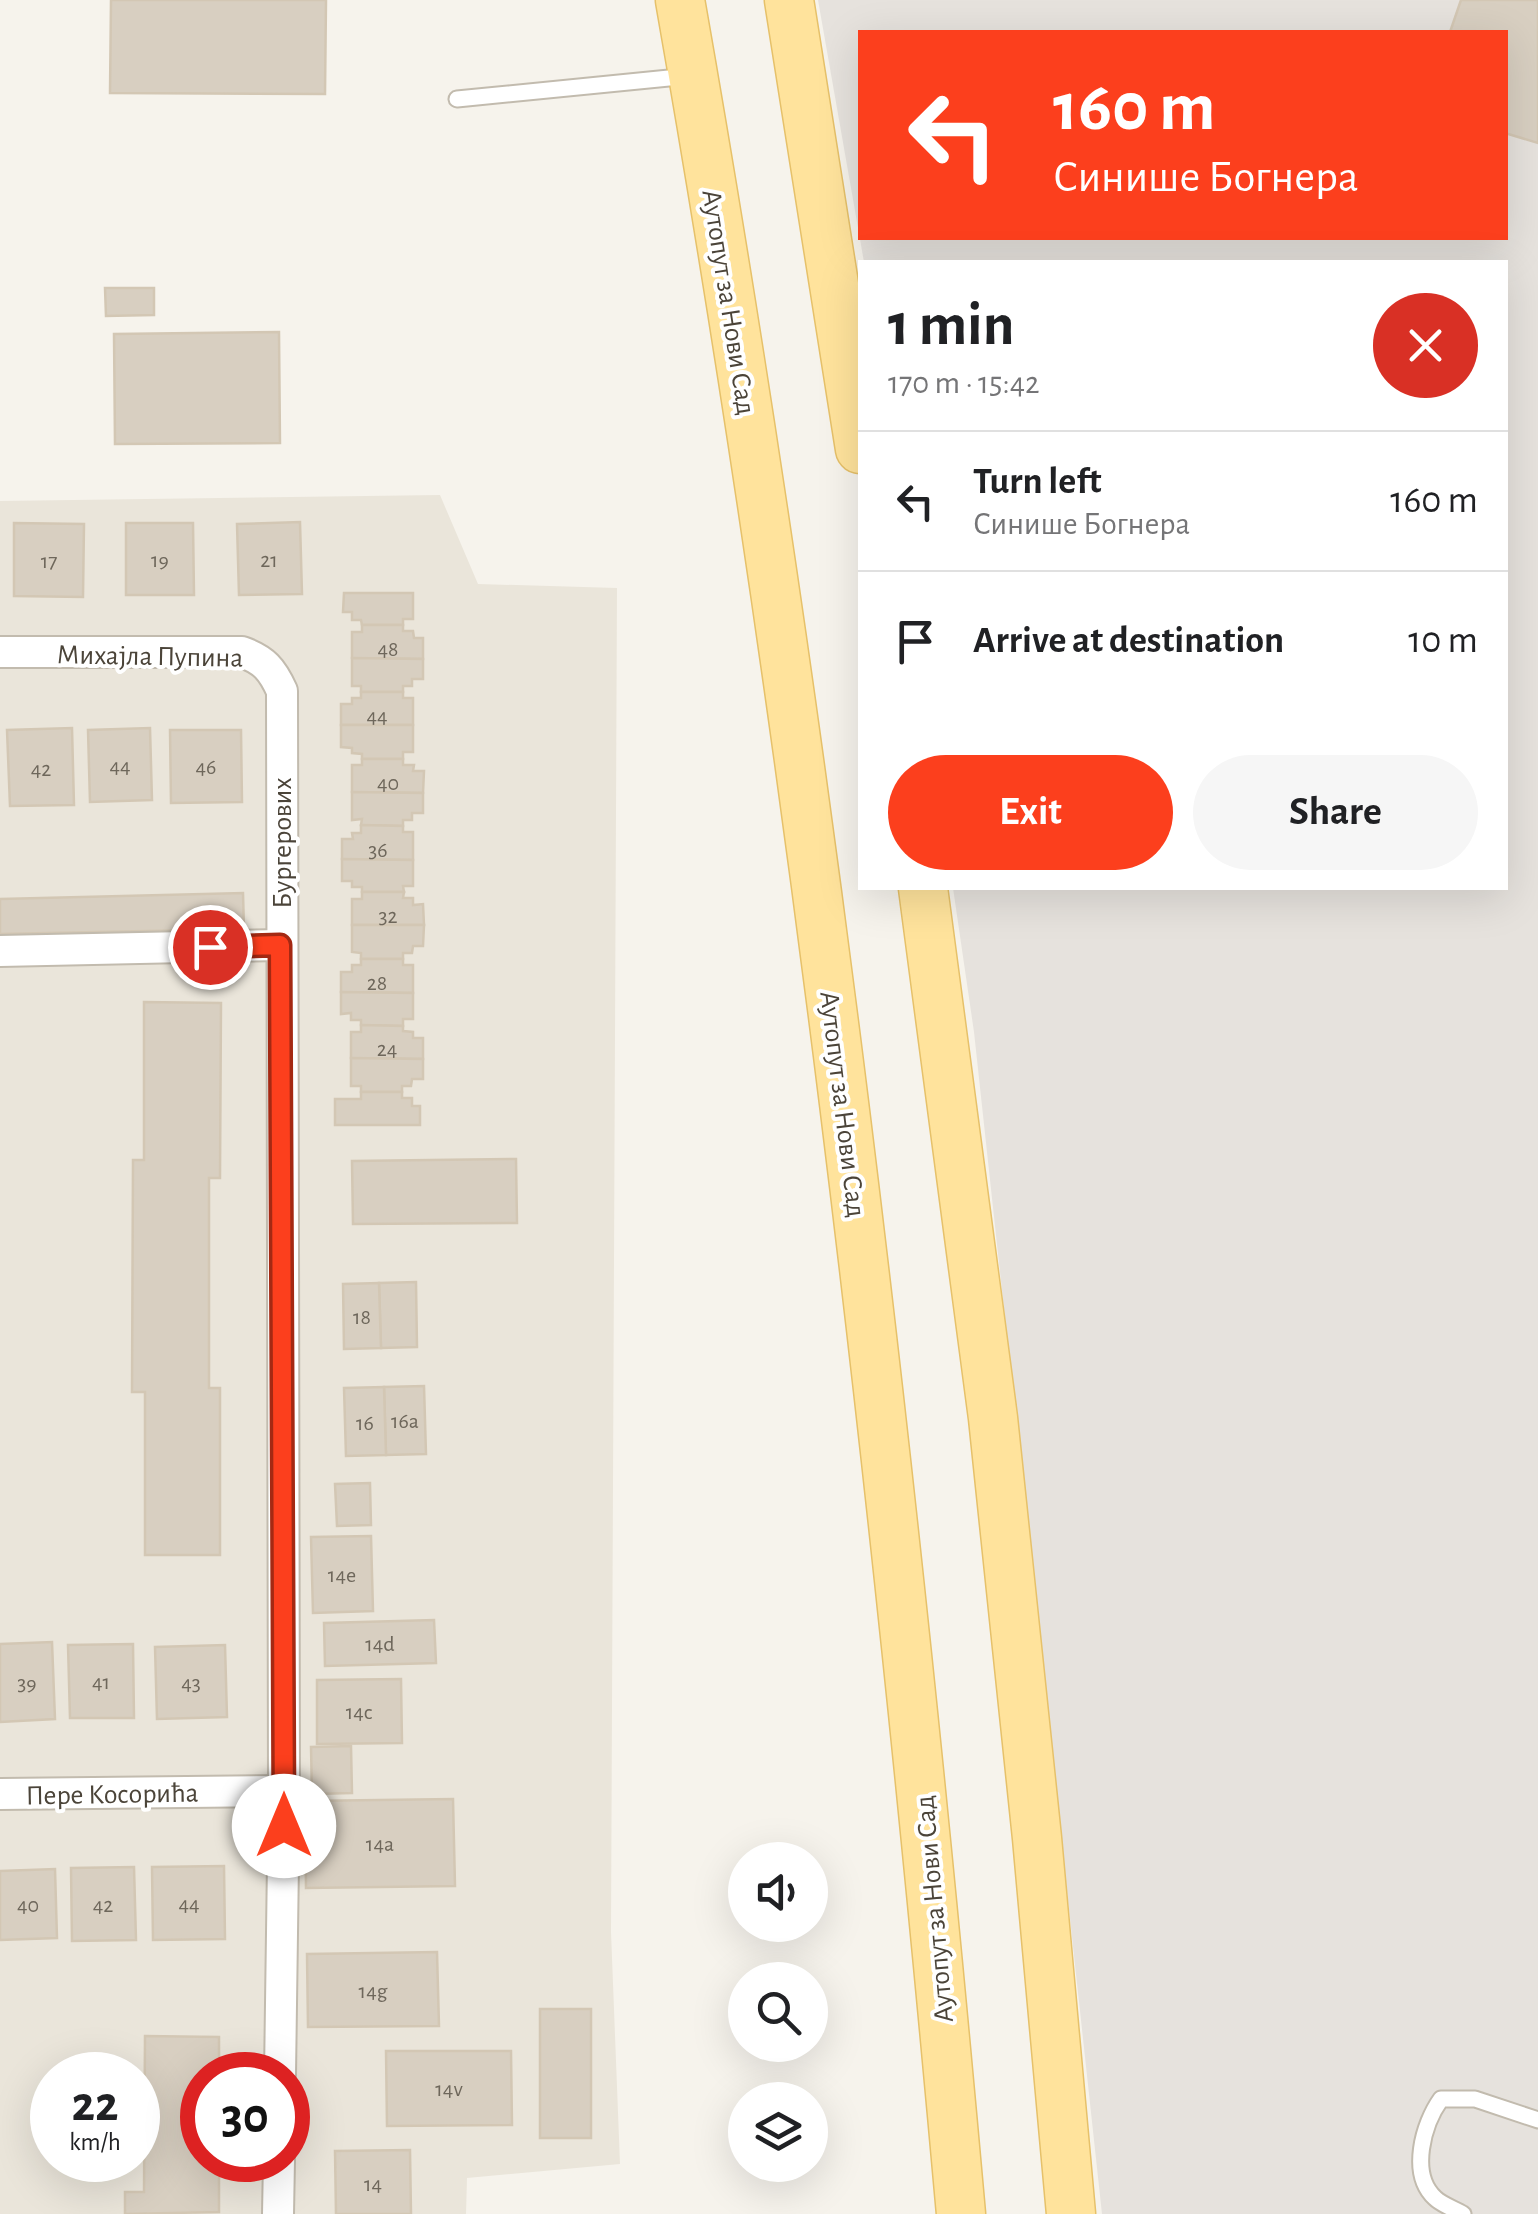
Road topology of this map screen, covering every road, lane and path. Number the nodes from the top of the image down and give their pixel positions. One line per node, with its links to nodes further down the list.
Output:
1 (680, 0): 3 (main road, Аутопут за Нови Сад)
2 (789, 0): 5 (main road)
3 (694, 75): 4 (lane); 17 (main road, Аутопут за Нови Сад)
4 (457, 98)
5 (858, 435)
6 (0, 652): 7 (street, Михајла Пупина)
7 (282, 690): 9 (street, Бургерових)
8 (923, 890): 18 (main road)
9 (280, 945): 10 (street); 11 (street, Бургерових)
10 (0, 951)
11 (284, 1791): 12 (street, Пере Косорића); 13 (street, Бургерових)
12 (0, 1794)
13 (280, 2052)
14 (1538, 2120): 19 (lane)
15 (279, 2182): 16 (street)
16 (278, 2214)
17 (961, 2214)
18 (1070, 2214)
19 (1463, 2214)

